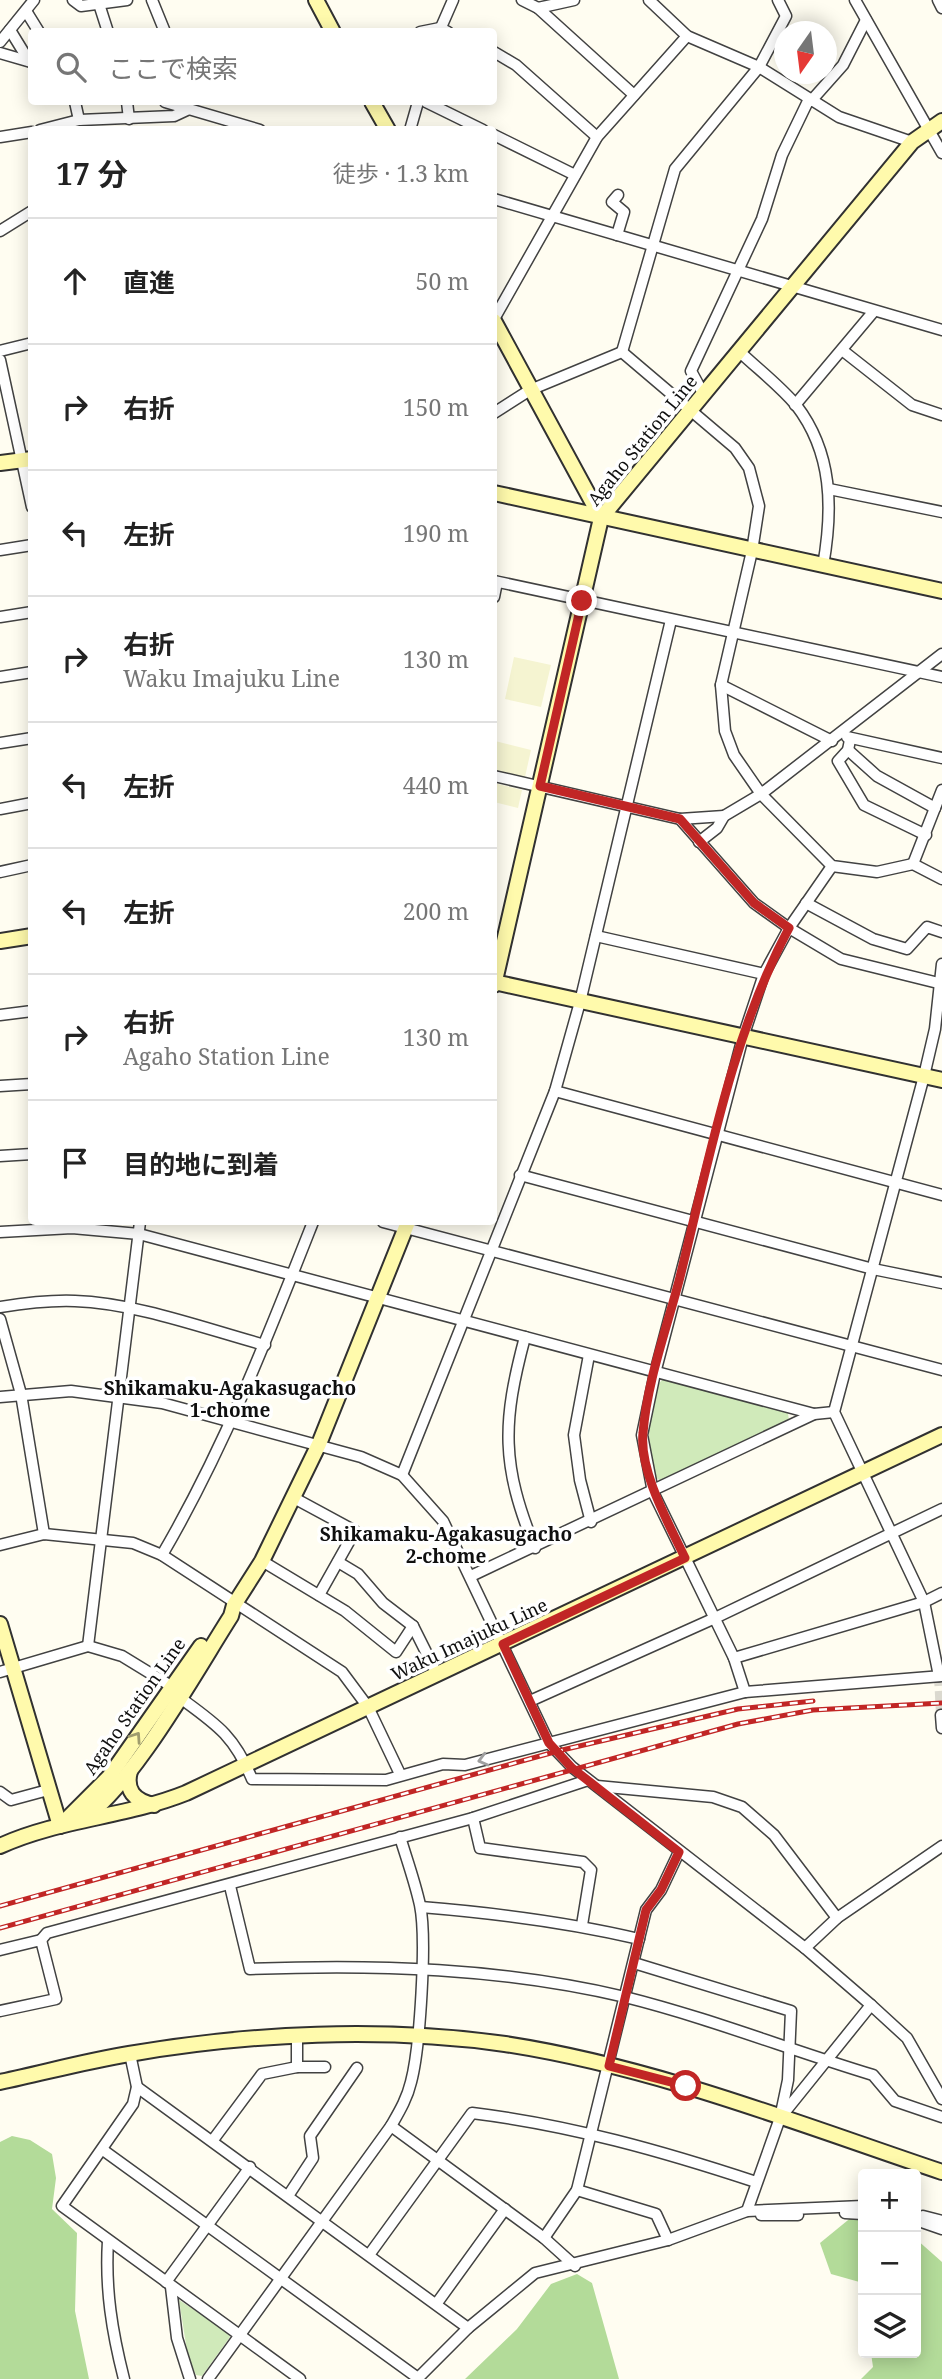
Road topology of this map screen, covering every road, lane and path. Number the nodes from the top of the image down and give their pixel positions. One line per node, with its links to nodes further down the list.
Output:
1 (34, 0): 16 (street)
2 (73, 0): 13 (street)
3 (127, 0): 13 (street)
4 (152, 0): 20 (street)
5 (316, 0): 21 (main road)
6 (453, 0): 22 (street)
7 (522, 0): 14 (street)
8 (574, 0): 14 (street)
9 (649, 0): 24 (street)
10 (778, 0): 30 (street)
11 (855, 0): 17 (street)
12 (938, 0): 15 (street)
13 (99, 4): 19 (street)
14 (538, 8): 31 (street)
15 (942, 8)
16 (26, 11): 18 (street); 23 (street)
17 (866, 20): 32 (street); 50 (street)
18 (37, 28)
19 (107, 28)
20 (163, 28)
21 (331, 28)
22 (443, 28)
23 (10, 30): 25 (street); 28 (street)
24 (687, 36): 30 (street); 31 (street)
25 (0, 42)
26 (0, 53): 29 (street)
27 (497, 54): 53 (street)
28 (28, 59)
29 (28, 61)
30 (759, 67): 32 (street); 64 (street)
31 (634, 95): 53 (street)
32 (810, 100): 55 (street); 65 (street)
33 (76, 105): 42 (street)
34 (128, 105): 44 (street)
35 (175, 105): 40 (street)
36 (212, 105): 41 (street)
37 (374, 105): 47 (main road)
38 (417, 105): 48 (street)
39 (432, 105): 49 (street)
40 (189, 109): 41 (street); 44 (street)
41 (209, 114): 46 (street)
42 (79, 120): 44 (street); 45 (street)
43 (942, 121): 50 (main road, Agaho Station Line)
44 (132, 122)
45 (56, 126)
46 (247, 126)
47 (386, 126)
48 (411, 126)
49 (475, 126)
50 (928, 128): 55 (main road, Agaho Station Line); 56 (street)
51 (28, 133): 54 (street)
52 (497, 136): 57 (street)
53 (597, 137): 57 (street)
54 (2, 139)
55 (912, 142): 66 (main road, Agaho Station Line)
56 (942, 153)
57 (575, 175): 61 (street)
58 (618, 195): 63 (street)
59 (497, 200): 61 (street)
60 (28, 214): 62 (street)
61 (551, 217): 63 (street); 68 (street)
62 (0, 231)
63 (617, 236): 64 (street)
64 (651, 245): 65 (street); 74 (street)
65 (739, 271): 66 (street); 78 (street)
66 (794, 286): 67 (street); 75 (main road, Agaho Station Line)
67 (874, 311): 70 (street); 72 (street)
68 (497, 315)
69 (497, 326): 77 (main road)
70 (942, 330)
71 (28, 344): 73 (street)
72 (842, 350): 79 (street); 82 (street)
73 (0, 351)
74 (622, 352): 77 (street); 81 (street)
75 (741, 352): 78 (main road, Agaho Station Line); 79 (street)
76 (0, 360): 83 (street)
77 (530, 390): 80 (street); 88 (main road)
78 (704, 395): 81 (main road, Agaho Station Line)
79 (795, 405): 85 (street)
80 (497, 411)
81 (690, 412): 88 (main road, Agaho Station Line); 91 (street)
82 (942, 415)
83 (26, 459): 84 (main road)
84 (0, 463)
85 (829, 489): 87 (street); 92 (street)
86 (497, 494): 88 (main road)
87 (942, 512)
88 (601, 518): 91 (main road); 95 (main road, Agaho Station Line)
89 (28, 546): 90 (street)
90 (0, 550)
91 (752, 551): 92 (main road); 99 (street)
92 (824, 566): 94 (main road)
93 (497, 581): 95 (street)
94 (942, 591)
95 (582, 601): 98 (street); 112 (main road, Agaho Station Line)
96 (28, 613): 97 (street)
97 (0, 617)
98 (671, 620): 99 (street); 116 (street)
99 (731, 633): 102 (street); 105 (street)
100 (942, 654): 102 (street)
101 (28, 673): 103 (street)
102 (916, 674): 104 (street); 108 (street)
103 (0, 677)
104 (942, 677)
105 (721, 685): 107 (street); 114 (street)
106 (28, 739): 109 (street)
107 (832, 741): 108 (street); 114 (street)
108 (847, 741): 110 (street); 117 (street); 123 (street)
109 (0, 743)
110 (942, 758)
111 (497, 777): 112 (street)
112 (540, 786): 116 (street); 137 (main road, Agaho Station Line)
113 (942, 789): 117 (street)
114 (761, 794): 119 (street); 127 (street)
115 (28, 804): 118 (street)
116 (627, 806): 120 (street); 133 (street)
117 (935, 807): 121 (street)
118 (0, 809)
119 (724, 816): 120 (street); 124 (street)
120 (680, 819): 124 (street)
121 (931, 822): 122 (street); 123 (street)
122 (942, 828)
123 (926, 835): 125 (street)
124 (699, 842): 131 (street)
125 (913, 864): 127 (street); 129 (street)
126 (28, 866): 128 (street)
127 (832, 866): 130 (street)
128 (0, 872)
129 (942, 879)
130 (806, 903): 131 (street); 132 (street)
131 (789, 928): 138 (street); 140 (street)
132 (942, 932)
133 (596, 936): 138 (street); 141 (street)
134 (28, 937): 135 (main road)
135 (0, 941)
136 (942, 964): 140 (street)
137 (497, 970)
138 (764, 974): 144 (street)
139 (497, 984): 141 (main road)
140 (941, 984): 145 (street)
141 (580, 1002): 144 (main road); 149 (street)
142 (28, 1012): 143 (street)
143 (0, 1015)
144 (743, 1037): 145 (main road); 150 (street)
145 (924, 1076): 146 (main road); 154 (street)
146 (942, 1080)
147 (28, 1084): 148 (street)
148 (0, 1086)
149 (555, 1091): 150 (street); 153 (street)
150 (716, 1136): 154 (street); 156 (street)
151 (28, 1154): 152 (street)
152 (0, 1156)
153 (520, 1175): 156 (street); 163 (street)
154 (896, 1183): 155 (street); 164 (street)
155 (942, 1195)
156 (694, 1220): 164 (street); 168 (street)
157 (140, 1225): 162 (street)
158 (312, 1225): 165 (street)
159 (407, 1225): 167 (main road, Agaho Station Line)
160 (410, 1225): 163 (street)
161 (0, 1232): 162 (street)
162 (139, 1234): 165 (street); 170 (street)
163 (491, 1251): 168 (street); 172 (street)
164 (873, 1269): 166 (street); 175 (street)
165 (292, 1274): 167 (street); 174 (street)
166 (942, 1283)
167 (378, 1297): 172 (street); 186 (main road, Agaho Station Line)
168 (674, 1299): 175 (street); 178 (street)
169 (0, 1307): 170 (street)
170 (129, 1310): 174 (street); 180 (street)
171 (0, 1319): 179 (street)
172 (463, 1320): 173 (street); 188 (street)
173 (524, 1337): 176 (street); 197 (street)
174 (265, 1345): 184 (street)
175 (852, 1345): 177 (street); 182 (street)
176 (589, 1355): 178 (street); 192 (street)
177 (942, 1370)
178 (655, 1373): 183 (street); 189 (street)
179 (21, 1394): 180 (street); 181 (street); 194 (street)
180 (118, 1396): 184 (street); 195 (street)
181 (0, 1397)
182 (834, 1412): 183 (street); 187 (street)
183 (814, 1414): 189 (street)
184 (233, 1421): 186 (street); 198 (street)
185 (942, 1435): 187 (main road, Waku Imajuku Line)
186 (319, 1444): 188 (street); 190 (main road, Agaho Station Line)
187 (862, 1474): 193 (street); 199 (main road, Waku Imajuku Line)
188 (402, 1475): 202 (street)
189 (653, 1492): 192 (street); 199 (street)
190 (294, 1498): 200 (main road, Agaho Station Line); 201 (street)
191 (942, 1509): 193 (street)
192 (591, 1522): 197 (street)
193 (891, 1531): 205 (street); 207 (street)
194 (44, 1534): 195 (street); 196 (street)
195 (99, 1539): 198 (street); 211 (street)
196 (0, 1545)
197 (535, 1548): 202 (street)
198 (162, 1556): 206 (street)
199 (685, 1558): 207 (street); 210 (main road, Waku Imajuku Line)
200 (262, 1561): 204 (street); 206 (main road, Agaho Station Line)
201 (338, 1562): 204 (street); 209 (street)
202 (471, 1576): 210 (street)
203 (942, 1593): 205 (street)
204 (318, 1595): 209 (street)
205 (924, 1602): 212 (street); 215 (street)
206 (234, 1605): 216 (main road, Agaho Station Line); 219 (street)
207 (715, 1618): 212 (street); 218 (street)
208 (0, 1624): 213 (main road)
209 (413, 1626): 214 (street)
210 (503, 1644): 214 (main road, Waku Imajuku Line); 218 (street)
211 (88, 1646): 213 (street); 216 (street)
212 (734, 1658): 217 (street)
213 (6, 1669): 227 (main road)
214 (437, 1674): 219 (main road, Waku Imajuku Line)
215 (941, 1676): 217 (street)
216 (175, 1692): 223 (street); 224 (main road, Agaho Station Line); 232 (main road, Agaho Station Line, one-way to 216)
217 (745, 1692): 222 (street)
218 (530, 1701): 222 (street)
219 (368, 1707): 223 (main road, Waku Imajuku Line); 225 (street)
220 (941, 1715): 221 (street)
221 (942, 1728)
222 (549, 1743): 225 (street, one-way to 225); 226 (street)
223 (246, 1764): 225 (street); 229 (main road, Waku Imajuku Line)
224 (132, 1766): 229 (main road); 231 (main road, Agaho Station Line)
225 (400, 1774)
226 (592, 1783): 230 (street); 236 (street); 239 (street)
227 (48, 1790): 228 (street); 232 (main road)
228 (0, 1793)
229 (155, 1805): 231 (main road, Waku Imajuku Line)
230 (473, 1818): 233 (street); 240 (street)
231 (76, 1824): 232 (main road, Waku Imajuku Line)
232 (60, 1826): 234 (main road, Waku Imajuku Line)
233 (400, 1837): 237 (street); 238 (street)
234 (0, 1846)
235 (942, 1846): 239 (street)
236 (679, 1852): 241 (street); 243 (street)
237 (230, 1886): 242 (street); 246 (street)
238 (421, 1907): 240 (street); 246 (street)
239 (837, 1918): 243 (street)
240 (582, 1926): 241 (street)
241 (639, 1939): 245 (street)
242 (41, 1940): 244 (street); 249 (street)
243 (805, 1948): 248 (street)
244 (0, 1950)
245 (634, 1963): 247 (street); 252 (street)
246 (421, 1967): 247 (street); 251 (street)
247 (625, 1997): 252 (street); 255 (street)
248 (871, 2005): 254 (street); 261 (street)
249 (0, 2011)
250 (296, 2037): 251 (main road); 253 (main road); 256 (street)
251 (416, 2037): 255 (main road); 264 (street)
252 (790, 2048): 254 (street); 263 (street)
253 (130, 2054): 259 (main road); 260 (street)
254 (825, 2061): 262 (street); 263 (street)
255 (609, 2066): 263 (main road); 265 (street)
256 (297, 2067): 257 (street); 266 (street)
257 (325, 2067)
258 (357, 2068): 273 (street)
259 (0, 2082)
260 (137, 2087): 266 (street); 267 (street)
261 (942, 2099)
262 (942, 2117)
263 (780, 2118): 270 (main road); 271 (street)
264 (391, 2126): 268 (street); 279 (street)
265 (593, 2133): 268 (street); 271 (street); 272 (street)
266 (213, 2140): 269 (street)
267 (103, 2150): 282 (street); 286 (street)
268 (438, 2160): 275 (street); 287 (street)
269 (250, 2167): 273 (street); 282 (street)
270 (942, 2172)
271 (756, 2182): 276 (street)
272 (577, 2190): 284 (street); 285 (street)
273 (288, 2196): 279 (street)
274 (858, 2206): 276 (street)
275 (505, 2209): 284 (street); 291 (street)
276 (747, 2211): 277 (street); 285 (street)
277 (858, 2214)
278 (921, 2215): 280 (street)
279 (322, 2221): 287 (street); 289 (street)
280 (942, 2221)
281 (921, 2222): 283 (street)
282 (206, 2226): 289 (street); 290 (street)
283 (942, 2229)
284 (544, 2238): 288 (street)
285 (668, 2240): 288 (street)
286 (108, 2241): 290 (street); 295 (street)
287 (369, 2255): 291 (street)
288 (575, 2266): 292 (street)
289 (280, 2278): 293 (street); 294 (street)
290 (168, 2285): 293 (street); 296 (street)
291 (437, 2303): 292 (street)
292 (468, 2328): 294 (street)
293 (240, 2336): 297 (street); 298 (street)
294 (417, 2378)
295 (124, 2379)
296 (190, 2379)
297 (208, 2379)
298 (300, 2379)

